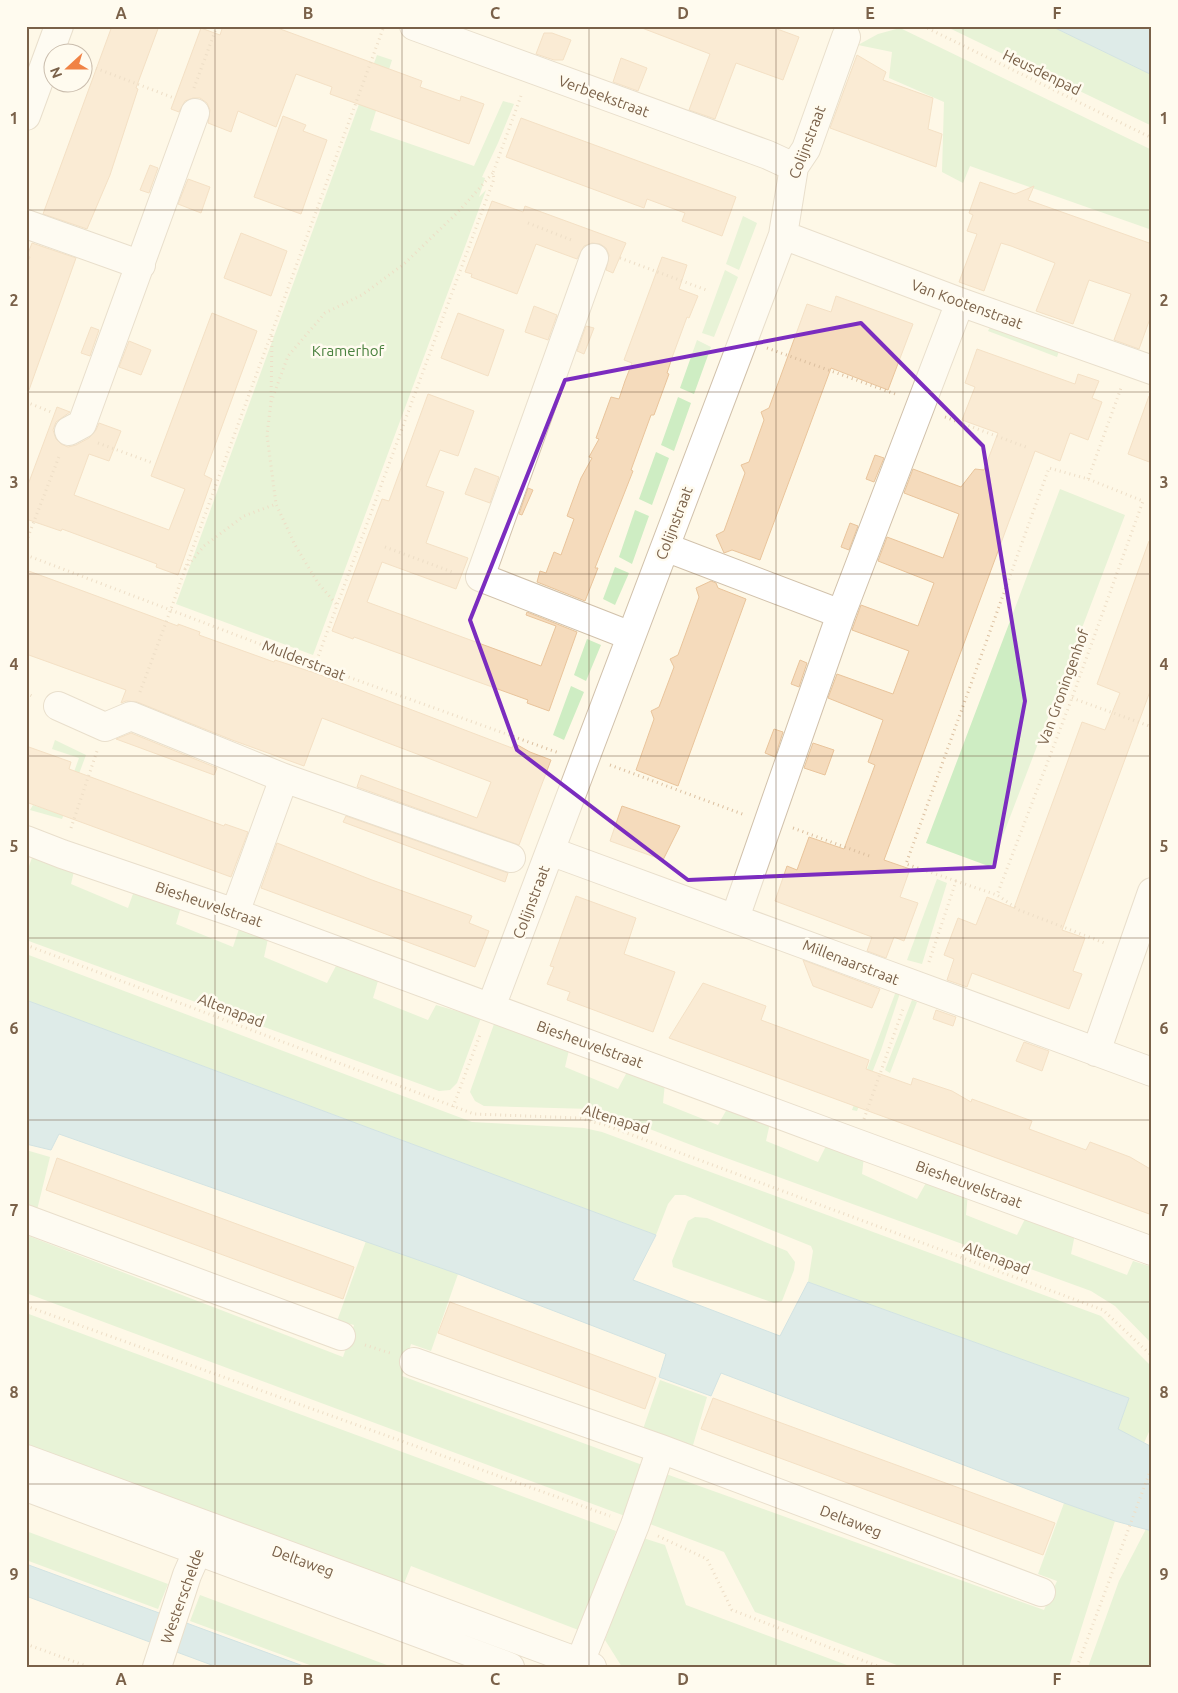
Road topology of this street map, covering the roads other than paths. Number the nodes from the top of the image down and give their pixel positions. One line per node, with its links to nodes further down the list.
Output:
1 (59, 26): 5 (street)
2 (414, 26): 6 (street, Verbeekstraat)
3 (846, 37): 6 (street, Colijnstraat)
4 (192, 108): 10 (street)
5 (26, 116)
6 (794, 167): 8 (street, Colijnstraat)
7 (26, 224): 10 (street)
8 (782, 235): 11 (street, Van Kootenstraat); 14 (street, Colijnstraat)
9 (596, 254): 16 (street)
10 (141, 264): 13 (street)
11 (960, 302): 12 (street, Van Kootenstraat); 15 (street)
12 (1141, 366)
13 (69, 431)
14 (665, 547): 15 (street); 16 (street, Colijnstraat)
15 (841, 614): 24 (street)
16 (631, 636): 20 (street, Colijnstraat)
17 (58, 706): 18 (street)
18 (284, 778): 21 (street); 23 (street)
19 (26, 840): 23 (street, Biesheuvelstraat)
20 (550, 851): 24 (street, Millenaarstraat); 25 (street, Colijnstraat)
21 (511, 858)
22 (1152, 892): 26 (street)
23 (235, 913): 25 (street, Biesheuvelstraat)
24 (736, 918): 26 (street, Millenaarstraat)
25 (491, 1007): 29 (street, Biesheuvelstraat)
26 (1096, 1052): 27 (street, Millenaarstraat)
27 (1152, 1072)
28 (26, 1219): 30 (street)
29 (1152, 1250)
30 (341, 1336)
31 (414, 1362): 32 (street, Deltaweg)
32 (661, 1450): 36 (street, Deltaweg); 37 (street, Deltaweg)
33 (26, 1459): 35 (street, Deltaweg)
34 (26, 1487): 35 (street, Deltaweg)
35 (203, 1538): 37 (street, Deltaweg); 38 (street, Westerschelde); 39 (street, Deltaweg)
36 (1041, 1592)
37 (583, 1665)
38 (157, 1667)
39 (510, 1667)

